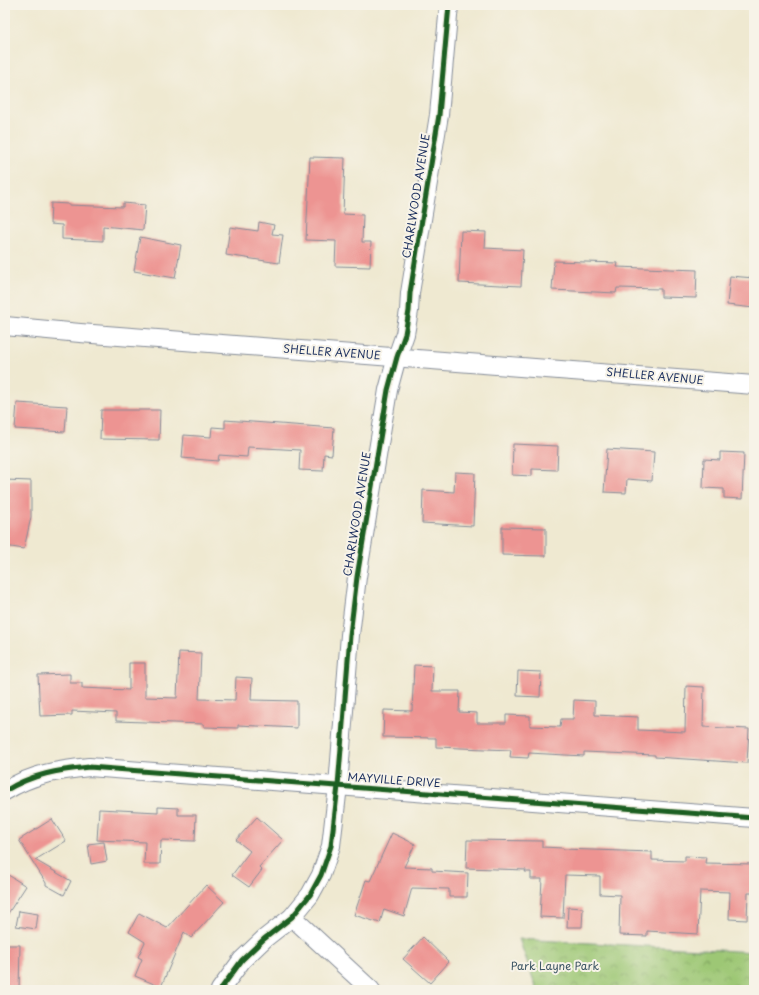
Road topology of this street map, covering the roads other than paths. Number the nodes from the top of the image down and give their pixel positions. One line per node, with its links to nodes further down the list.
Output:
1 (449, 5): 3 (street, CHARLWOOD AVENUE)
2 (5, 326): 3 (street, SHELLER AVENUE)
3 (397, 357): 4 (street, SHELLER AVENUE); 5 (street, CHARLWOOD AVENUE)
4 (754, 384)
5 (338, 786): 6 (street, MAYVILLE DRIVE); 7 (street, MAYVILLE DRIVE); 8 (street, CHARLWOOD AVENUE)
6 (8, 789)
7 (754, 818)
8 (292, 917): 9 (street, CHARLWOOD AVENUE); 10 (street)
9 (220, 990)
10 (371, 990)

